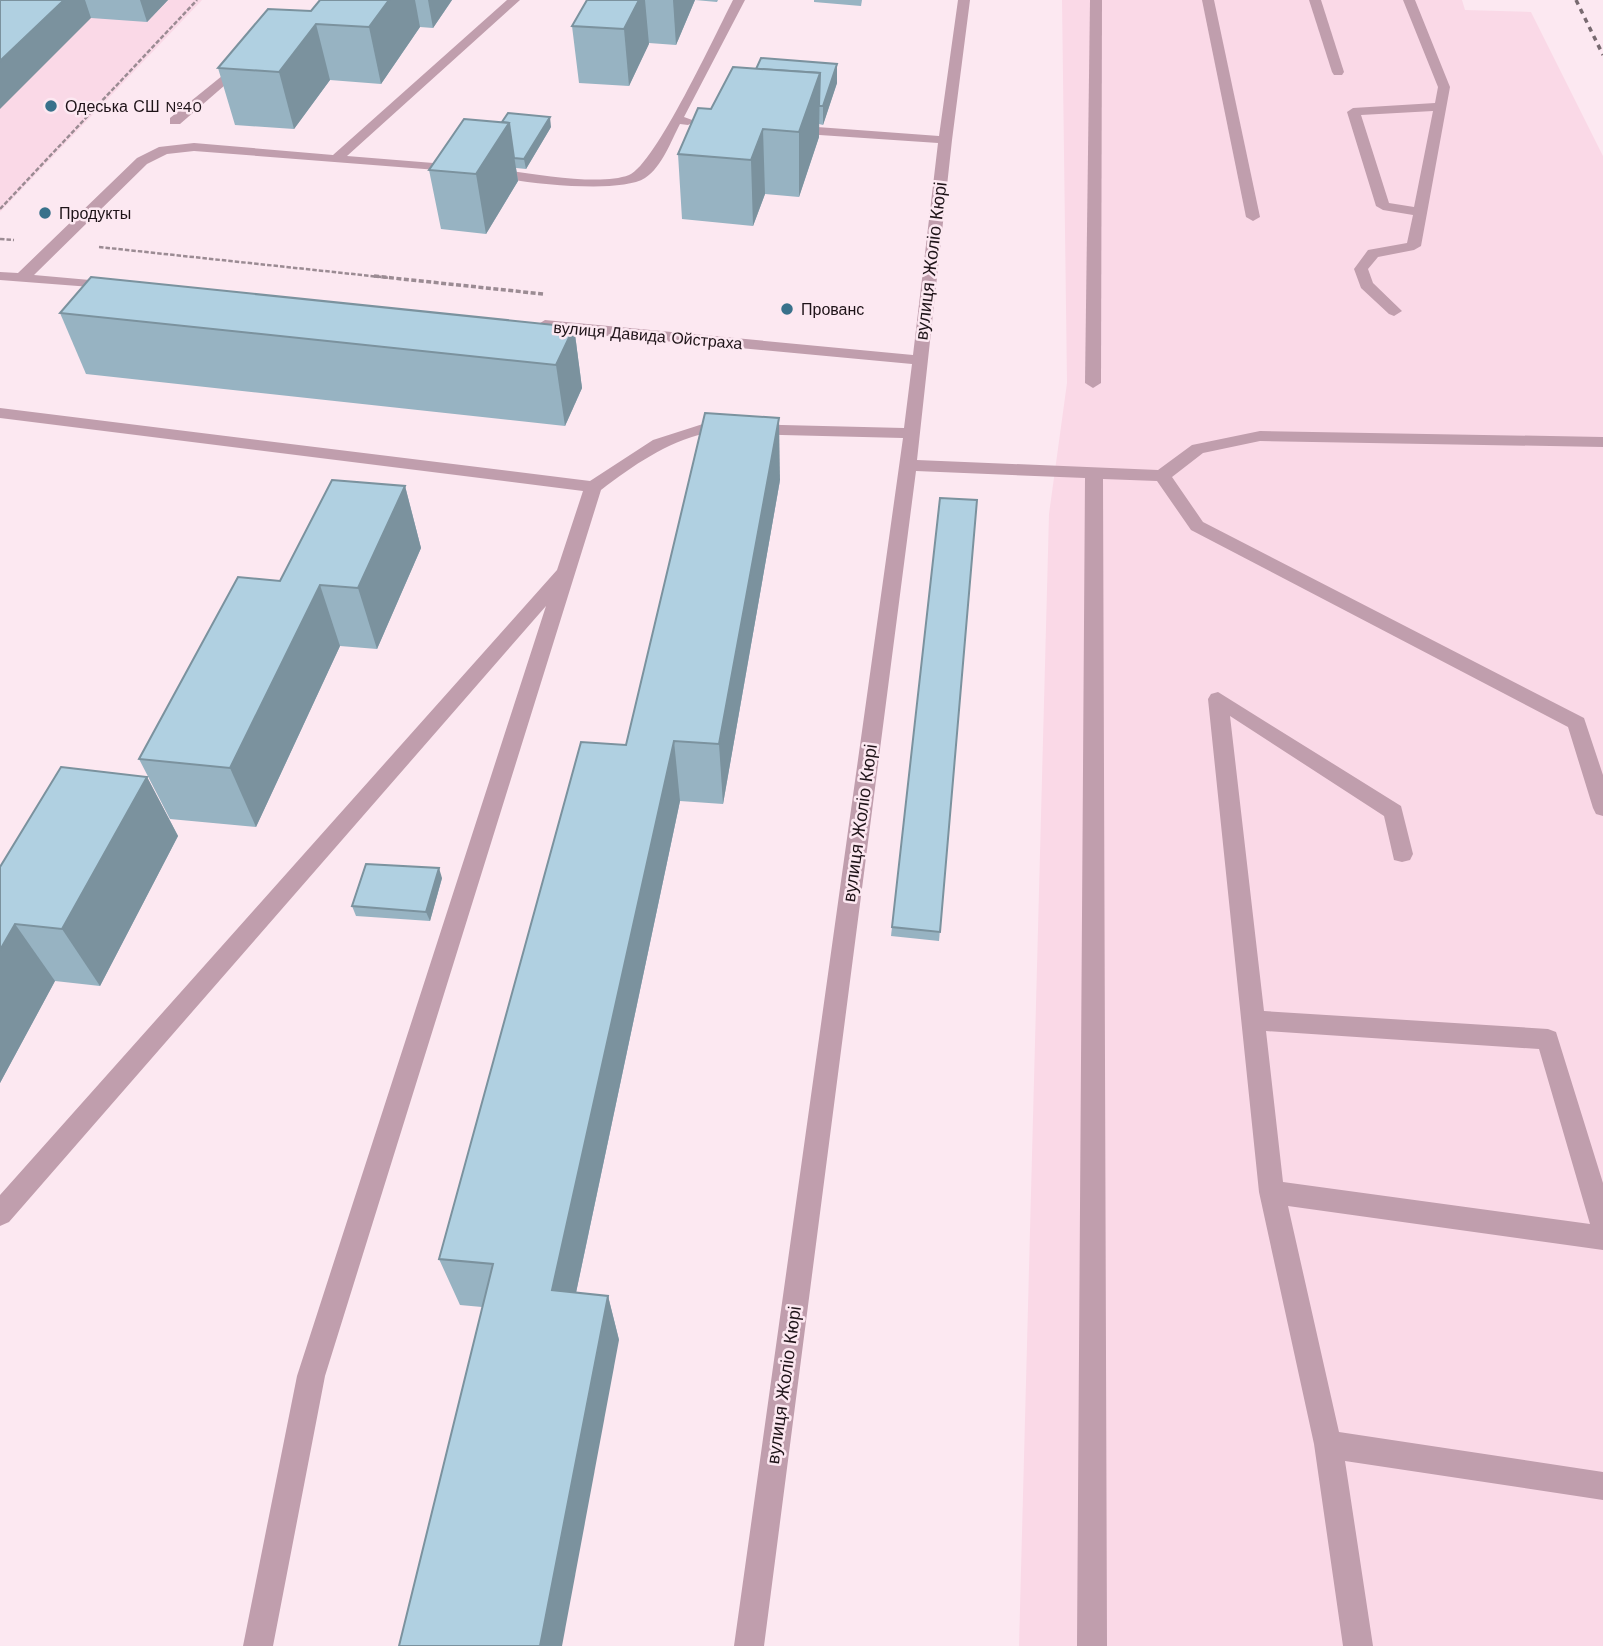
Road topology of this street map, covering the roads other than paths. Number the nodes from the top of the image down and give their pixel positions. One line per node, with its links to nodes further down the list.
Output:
1 (514, 0): 16 (street)
2 (738, 0): 11 (street)
3 (964, 0): 15 (street, вулиця Жоліо Кюрі)
4 (1096, 0): 25 (street)
5 (1208, 0): 18 (street)
6 (1315, 0): 9 (street)
7 (1409, 0): 10 (street)
8 (249, 58): 12 (street)
9 (1338, 72)
10 (1438, 107): 17 (street); 17 (street)
11 (676, 120): 13 (street); 16 (street)
12 (175, 121)
13 (703, 122)
14 (770, 127): 15 (street)
15 (945, 140): 24 (street, вулиця Жоліо Кюрі)
16 (337, 158): 20 (street)
17 (1420, 212): 22 (street)
18 (1254, 217)
19 (0, 276): 20 (street)
20 (22, 278): 21 (street)
21 (133, 288)
22 (1394, 311)
23 (533, 324): 24 (street, вулиця Давида Ойстраха)
24 (919, 360): 27 (street, вулиця Жоліо Кюрі)
25 (1093, 383)
26 (0, 413): 32 (street)
27 (912, 433): 29 (street, вулиця Жоліо Кюрі); 32 (street)
28 (1603, 442): 31 (street)
29 (908, 465): 30 (street); 44 (street, вулиця Жоліо Кюрі)
30 (1094, 474): 31 (street); 45 (street)
31 (1162, 476): 34 (street)
32 (593, 487): 33 (street)
33 (568, 569): 38 (street); 43 (street)
34 (1603, 808)
35 (1402, 854): 36 (street)
36 (1254, 1020): 37 (street); 39 (street)
37 (1272, 1192): 40 (street); 41 (street)
38 (0, 1214)
39 (1603, 1226)
40 (1603, 1238)
41 (1328, 1444): 42 (street); 46 (street)
42 (1603, 1486)
43 (258, 1646)
44 (749, 1646)
45 (1092, 1646)
46 (1357, 1646)

